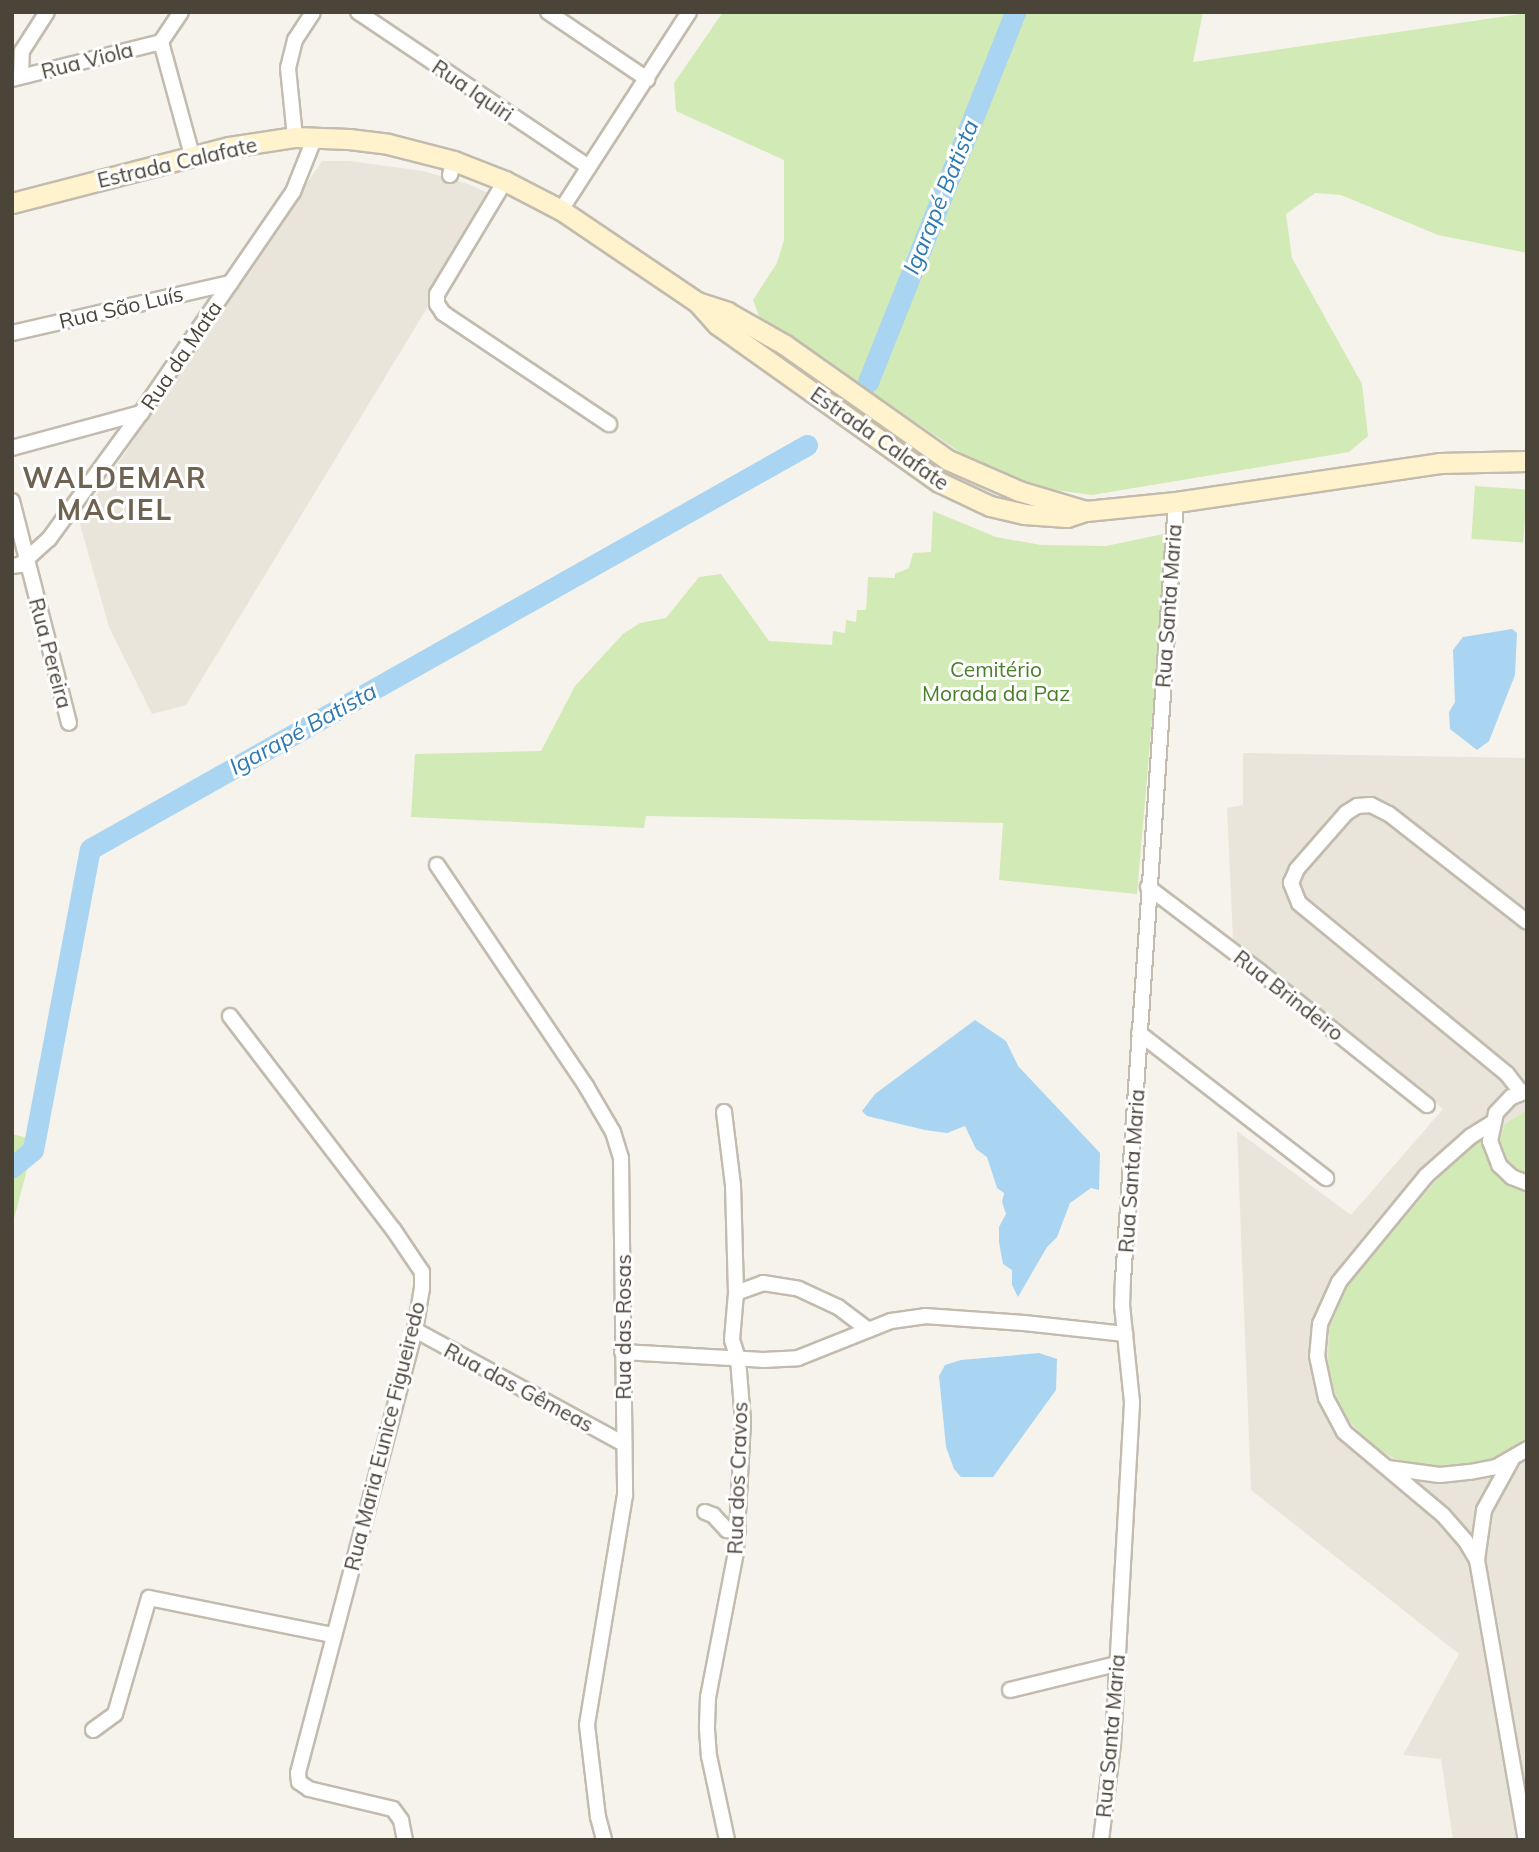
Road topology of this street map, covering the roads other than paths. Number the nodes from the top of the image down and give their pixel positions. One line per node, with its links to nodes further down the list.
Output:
1 (47, 12): 8 (street)
2 (181, 12): 7 (street)
3 (313, 12): 11 (street)
4 (358, 12): 14 (street, Rua Iquiri)
5 (548, 12): 10 (street)
6 (689, 12): 10 (street)
7 (161, 42): 9 (street, Rua Viola); 13 (street)
8 (17, 49): 9 (street)
9 (17, 77)
10 (647, 79): 14 (street)
11 (295, 137): 12 (street, Estrada Calafate); 13 (street, Estrada Calafate)
12 (315, 137): 15 (street, Estrada Calafate); 18 (street, Rua da Mata)
13 (192, 155): 16 (street, Estrada Calafate)
14 (589, 167): 17 (street)
15 (505, 181): 17 (street, Estrada Calafate); 22 (street)
16 (12, 203)
17 (561, 210): 19 (street, Estrada Calafate)
18 (230, 283): 20 (street, Rua São Luís); 21 (street, Rua da Mata)
19 (697, 302): 27 (street, Estrada Calafate); 27 (street, Estrada Calafate)
20 (12, 333)
21 (141, 413): 23 (street); 28 (street, Rua da Mata)
22 (609, 424)
23 (12, 448)
24 (1527, 461): 26 (street, Estrada Calafate)
25 (12, 501): 28 (street, Rua Pereira)
26 (1176, 502): 27 (street, Estrada Calafate); 32 (street, Rua Santa Maria)
27 (1086, 510)
28 (26, 559): 29 (street, Rua da Mata); 30 (street, Rua Pereira)
29 (12, 566)
30 (69, 723)
31 (437, 865): 46 (street, Rua das Rosas)
32 (1148, 887): 35 (street, Rua Santa Maria); 37 (street, Rua Brindeiro)
33 (1527, 922): 36 (street)
34 (230, 1016): 43 (street, Rua Maria Eunice Figueiredo)
35 (1139, 1033): 40 (street); 45 (street, Rua Santa Maria)
36 (1525, 1091): 39 (street)
37 (1427, 1105)
38 (724, 1112): 42 (street, Rua dos Cravos)
39 (1492, 1123): 41 (street); 51 (street)
40 (1326, 1178)
41 (1527, 1183)
42 (736, 1293): 44 (street); 47 (street, Rua dos Cravos)
43 (415, 1330): 48 (street, Rua das Gêmeas); 55 (street, Rua Maria Eunice Figueiredo)
44 (868, 1330): 45 (street); 47 (street)
45 (1125, 1334): 56 (street, Rua Santa Maria)
46 (622, 1352): 47 (street); 48 (street, Rua das Rosas)
47 (738, 1359): 53 (street, Rua dos Cravos)
48 (624, 1444): 60 (street, Rua das Rosas)
49 (1527, 1449): 50 (street)
50 (1511, 1461): 51 (street); 54 (street)
51 (1388, 1468): 54 (street)
52 (705, 1512): 53 (street)
53 (738, 1531): 61 (street, Rua dos Cravos)
54 (1477, 1560): 63 (street)
55 (333, 1635): 58 (street); 59 (street, Rua Maria Eunice Figueiredo)
56 (1116, 1664): 57 (street); 62 (street, Rua Santa Maria)
57 (1010, 1690)
58 (93, 1730)
59 (405, 1840)
60 (604, 1840)
61 (727, 1840)
62 (1101, 1840)
63 (1525, 1840)

